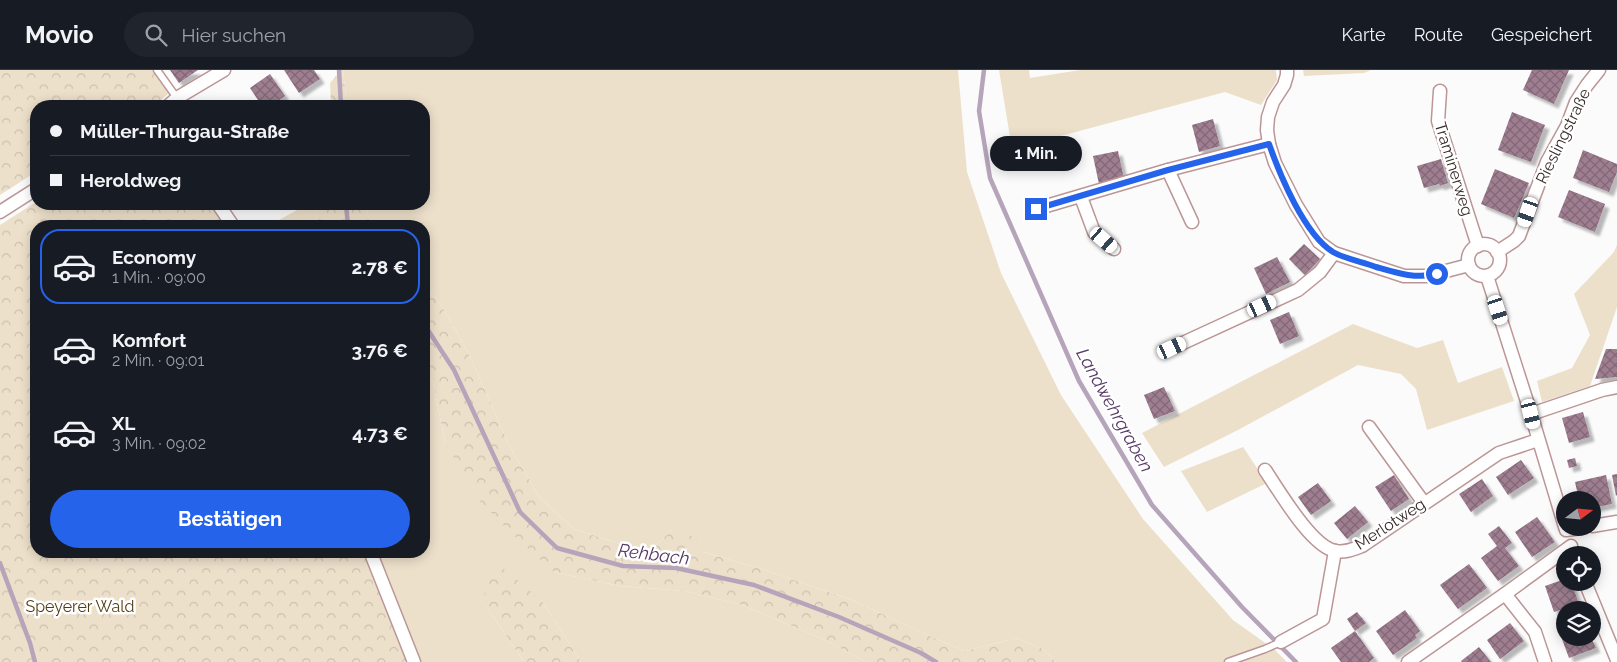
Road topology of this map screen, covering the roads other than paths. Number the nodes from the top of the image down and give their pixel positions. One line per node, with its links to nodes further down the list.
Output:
1 (157, 70): 6 (lane)
2 (224, 70): 7 (street)
3 (1287, 70): 8 (street)
4 (1599, 70): 17 (street, Rieslingstraße)
5 (1440, 90): 15 (street, Traminerweg)
6 (171, 100)
7 (175, 100)
8 (1269, 144): 9 (street); 18 (street)
9 (1168, 170): 11 (street); 14 (street)
10 (30, 193): 13 (street)
11 (1081, 197): 12 (street); 16 (street)
12 (1036, 209)
13 (0, 212)
14 (1192, 222)
15 (1478, 246): 17 (street); 19 (street)
16 (1114, 249)
17 (1497, 252): 20 (street)
18 (1334, 253): 19 (street); 21 (street)
19 (1469, 265): 20 (street)
20 (1487, 276): 23 (street)
21 (1172, 348)
22 (1617, 387): 23 (street)
23 (1531, 414): 25 (street)
24 (1369, 426): 28 (street)
25 (1538, 440): 27 (street); 28 (street, Merlotweg)
26 (1265, 470): 31 (street, Merlotweg)
27 (1556, 499)
28 (1424, 503): 31 (street, Merlotweg)
29 (1617, 522): 30 (street)
30 (1601, 525)
31 (1334, 551): 36 (street)
32 (373, 558): 38 (street)
33 (1556, 561): 35 (street)
34 (1589, 591): 37 (street)
35 (1505, 594): 40 (street); 41 (street)
36 (1278, 644): 39 (lane)
37 (1617, 660)
38 (414, 662)
39 (1228, 662)
40 (1408, 662)
41 (1545, 662)

